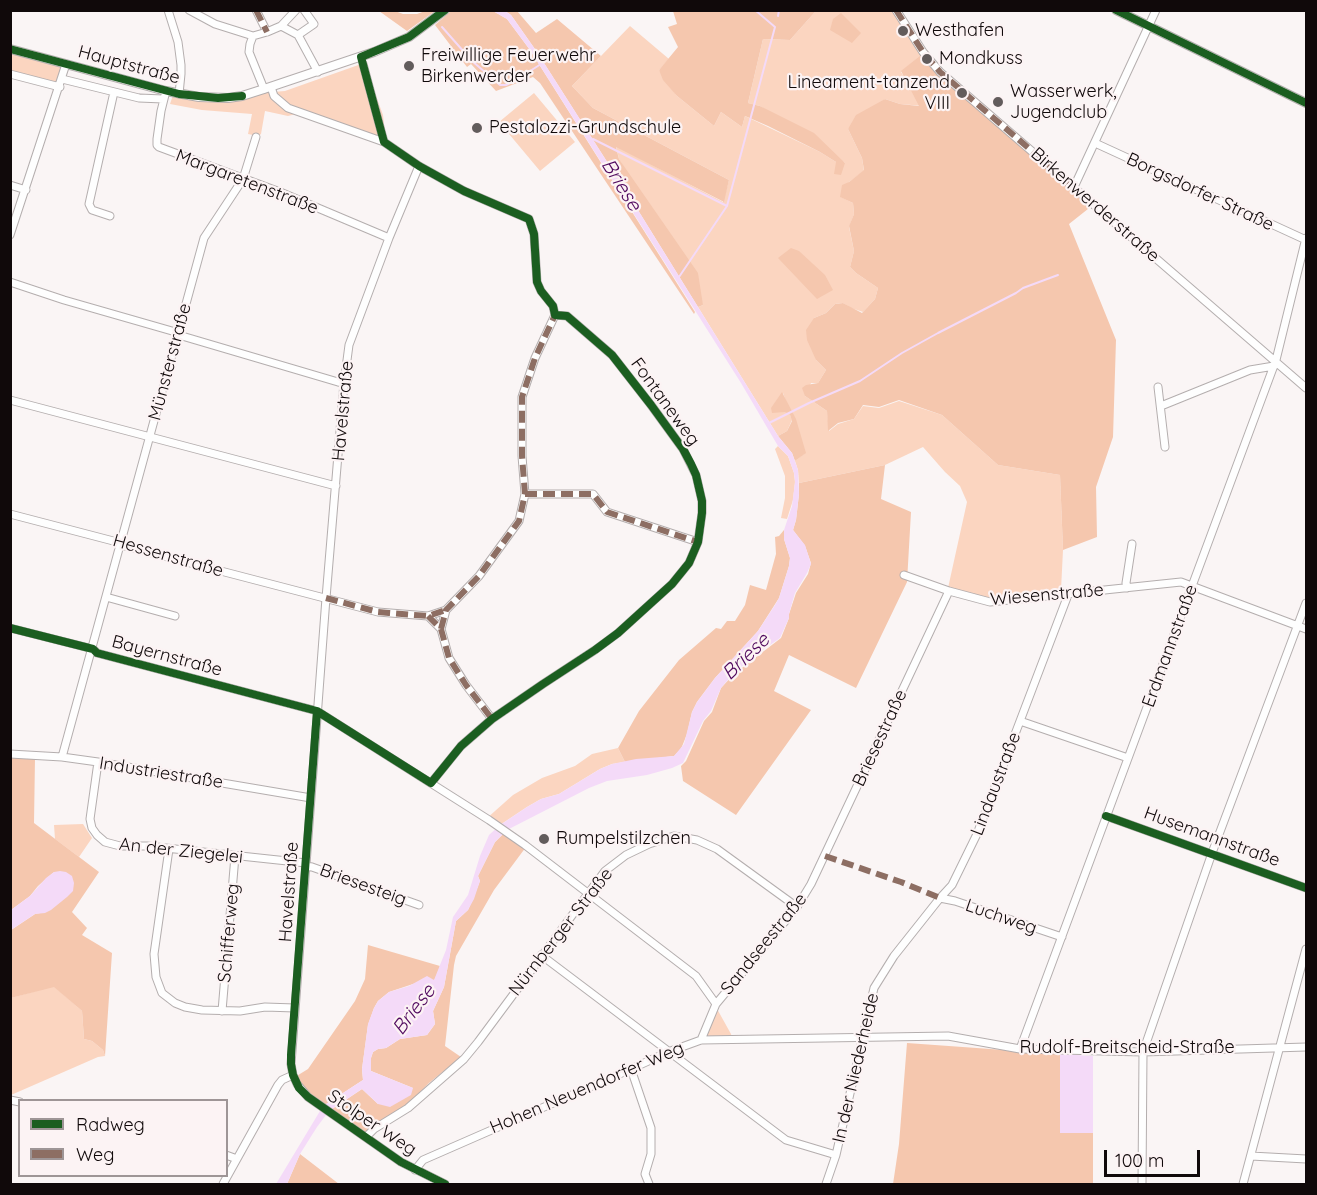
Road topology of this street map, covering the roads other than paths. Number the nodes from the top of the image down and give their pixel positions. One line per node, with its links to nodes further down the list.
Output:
1 (168, 10): 24 (street)
2 (189, 10): 14 (street)
3 (256, 10): 12 (street)
4 (296, 10): 10 (street)
5 (304, 10): 13 (street)
6 (445, 10): 18 (main road, Hauptstraße)
7 (896, 10): 33 (street, Birkenwerderstraße)
8 (1116, 10): 11 (main road)
9 (1156, 10): 11 (street)
10 (281, 26): 12 (street); 13 (street)
11 (1149, 26): 26 (main road); 29 (street)
12 (267, 33): 14 (street)
13 (298, 35): 18 (street)
14 (253, 36): 22 (street)
15 (10, 49): 16 (main road, Hauptstraße)
16 (66, 64): 20 (street); 25 (main road, Hauptstraße)
17 (363, 64): 28 (street)
18 (318, 72): 22 (main road, Hauptstraße)
19 (10, 74): 21 (street)
20 (62, 78): 21 (street); 23 (street, Hauptstraße)
21 (60, 87): 34 (street)
22 (267, 88): 24 (main road, Hauptstraße); 28 (street)
23 (114, 92): 25 (street, Hauptstraße); 35 (street)
24 (178, 94): 25 (main road, Hauptstraße)
25 (164, 95): 31 (street, Margaretenstraße)
26 (1306, 103)
27 (256, 137): 31 (street, Münsterstraße)
28 (384, 142): 30 (street)
29 (1095, 143): 33 (street); 38 (street, Borgsdorfer Straße)
30 (419, 166): 37 (street, Havelstraße); 40 (street)
31 (243, 179): 37 (street, Margaretenstraße); 41 (street, Münsterstraße)
32 (10, 185): 34 (street)
33 (1074, 187): 42 (street, Birkenwerderstraße)
34 (26, 190): 36 (street)
35 (110, 216)
36 (10, 235)
37 (389, 238): 43 (street, Havelstraße)
38 (1306, 239): 42 (street, Erdmannstraße)
39 (10, 282): 41 (street)
40 (555, 315): 51 (street); 53 (street, Fontaneweg)
41 (179, 333): 43 (street); 48 (street, Münsterstraße)
42 (1275, 363): 45 (street, Birkenwerderstraße); 47 (street); 57 (street, Erdmannstraße)
43 (345, 382): 50 (street, Havelstraße)
44 (1158, 387): 47 (street)
45 (1306, 388)
46 (10, 400): 48 (street)
47 (1161, 406): 49 (street)
48 (150, 438): 50 (street); 54 (street, Münsterstraße)
49 (1166, 447)
50 (336, 486): 62 (street, Havelstraße)
51 (525, 494): 53 (street); 64 (street)
52 (10, 514): 54 (street, Hessenstraße)
53 (698, 542): 73 (street, Fontaneweg)
54 (121, 543): 61 (street, Münsterstraße); 62 (street, Hessenstraße)
55 (1132, 544): 58 (street)
56 (904, 575): 59 (street, Wiesenstraße)
57 (1192, 586): 58 (street, Wiesenstraße); 67 (street, Wiesenstraße); 77 (street, Erdmannstraße)
58 (1127, 588): 60 (street, Wiesenstraße)
59 (949, 591): 60 (street, Wiesenstraße); 86 (street, Briesestraße)
60 (1068, 595): 74 (street, Lindaustraße)
61 (106, 597): 65 (street); 71 (street, Münsterstraße)
62 (326, 598): 66 (street, Hessenstraße); 72 (street, Havelstraße)
63 (1306, 603): 67 (street)
64 (446, 610): 66 (street); 69 (street)
65 (175, 616)
66 (428, 616): 69 (street)
67 (1298, 626): 70 (street, Wiesenstraße); 83 (street)
68 (10, 628): 71 (street, Bayernstraße)
69 (441, 629): 73 (street)
70 (1306, 629)
71 (93, 650): 72 (street, Bayernstraße); 76 (street, Münsterstraße)
72 (317, 711): 79 (street, Bayernstraße); 80 (street, Havelstraße)
73 (492, 719): 79 (street, Fontaneweg)
74 (1020, 721): 77 (street); 89 (street, Lindaustraße)
75 (10, 754): 76 (street, Industriestraße)
76 (62, 757): 78 (street, Industriestraße)
77 (1128, 758): 81 (street, Erdmannstraße)
78 (98, 762): 80 (street, Industriestraße); 82 (street, An der Ziegelei)
79 (431, 783): 88 (street, Bayernstraße)
80 (311, 798): 85 (street, Havelstraße)
81 (1106, 816): 83 (street, Husemannstraße); 92 (street, Erdmannstraße)
82 (170, 849): 84 (street, An der Ziegelei); 98 (street)
83 (1212, 853): 87 (street, Husemannstraße); 106 (street)
84 (235, 856): 85 (street, An der Ziegelei); 98 (street, Schifferweg)
85 (306, 865): 90 (street, Briesesteig); 97 (street, Havelstraße)
86 (811, 884): 91 (street, Sandseestraße)
87 (1306, 888)
88 (588, 892): 91 (street, Nürnberger Straße); 94 (street, Nürnberger Straße); 96 (street, Bayernstraße)
89 (940, 898): 92 (street, Luchweg); 95 (street, Lindaustraße)
90 (419, 905)
91 (797, 907): 96 (street, Sandseestraße)
92 (1062, 937): 104 (street, Erdmannstraße)
93 (1306, 950): 103 (street)
94 (542, 955): 105 (street); 109 (street, Nürnberger Straße)
95 (894, 956): 99 (street, In der Niederheide)
96 (716, 1004): 101 (street, Sandseestraße)
97 (295, 1008): 98 (street); 108 (street, Havelstraße)
98 (222, 1011)
99 (863, 1037): 100 (street, Hohen Neuendorfer Weg); 101 (street, Hohen Neuendorfer Weg); 110 (street, In der Niederheide)
100 (913, 1037): 104 (street, Rudolf-Breitscheid-Straße)
101 (701, 1040): 105 (street, Hohen Neuendorfer Weg)
102 (1306, 1047): 103 (street, Rudolf-Breitscheid-Straße)
103 (1279, 1048): 106 (street, Rudolf-Breitscheid-Straße); 112 (street)
104 (1020, 1049): 106 (street, Rudolf-Breitscheid-Straße)
105 (668, 1052): 107 (street, Hohen Neuendorfer Weg); 110 (street)
106 (1143, 1052): 120 (street)
107 (631, 1069): 115 (street, Hohen Neuendorfer Weg); 118 (street)
108 (293, 1075): 109 (street, Stolper Weg); 113 (street)
109 (366, 1137): 115 (street, Stolper Weg)
110 (836, 1155): 119 (street, In der Niederheide)
111 (228, 1156): 113 (street)
112 (1251, 1156): 114 (street); 121 (street)
113 (237, 1159): 116 (street)
114 (1306, 1160)
115 (415, 1170): 117 (street, Stolper Weg)
116 (228, 1176)
117 (445, 1185)
118 (649, 1185)
119 (826, 1185)
120 (1142, 1185)
121 (1243, 1185)

